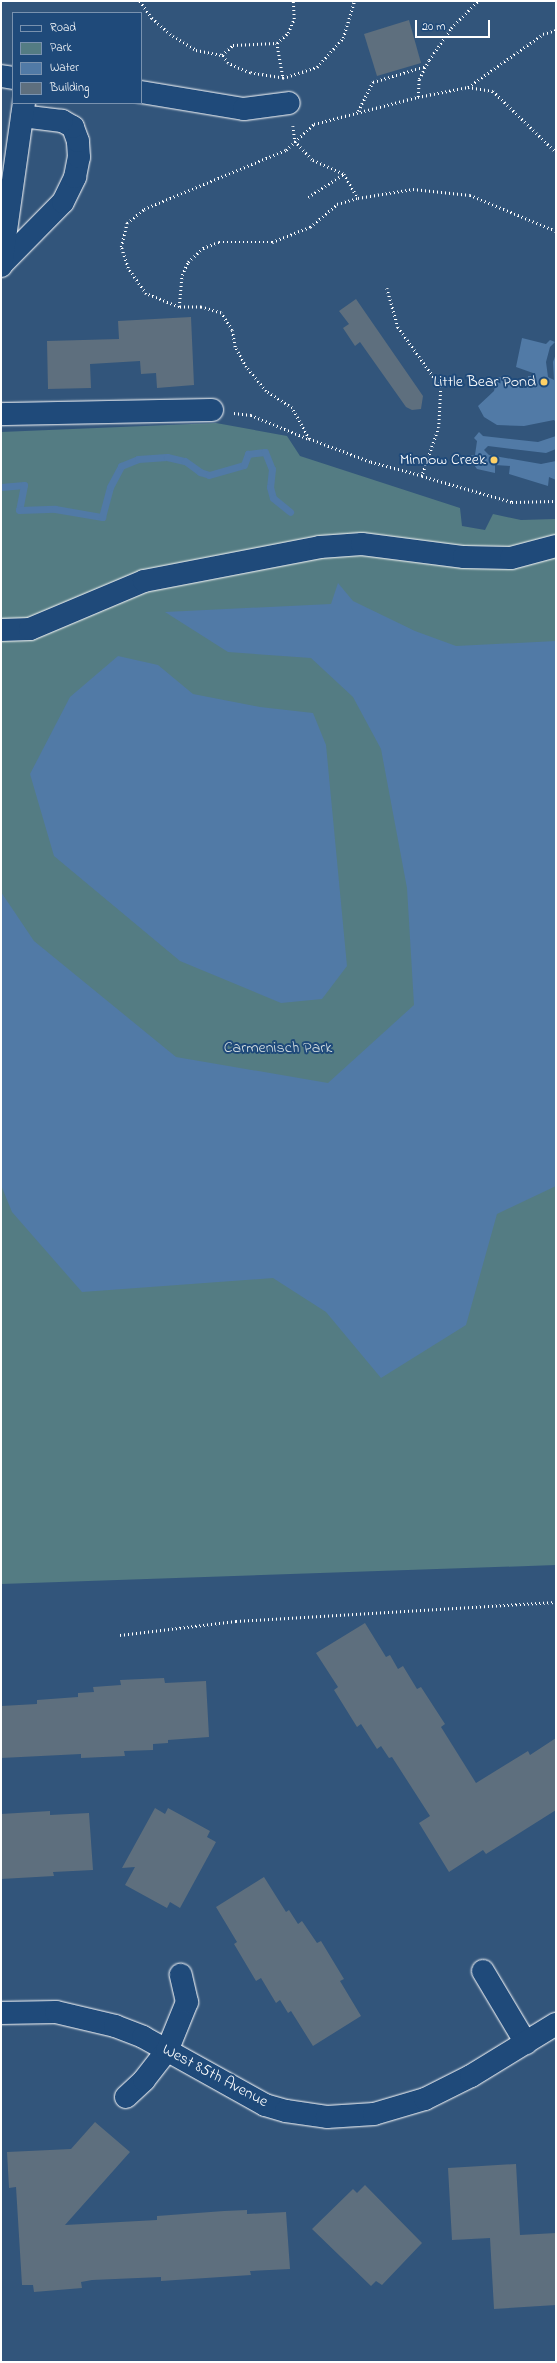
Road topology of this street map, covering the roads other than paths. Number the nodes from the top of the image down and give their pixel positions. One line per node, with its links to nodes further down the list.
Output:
1 (1, 76): 2 (street)
2 (12, 78)
3 (142, 92): 4 (street)
4 (289, 103)
5 (23, 110): 6 (street); 6 (street)
6 (1, 266)
7 (212, 410): 8 (street)
8 (1, 414)
9 (556, 546): 10 (street)
10 (1, 630)
11 (483, 1971): 15 (street)
12 (181, 1975): 16 (street)
13 (1, 2013): 16 (street, West 85th Avenue)
14 (556, 2024): 15 (street, West 85th Avenue)
15 (526, 2043): 16 (street, West 85th Avenue)
16 (167, 2051): 17 (street)
17 (126, 2097)

